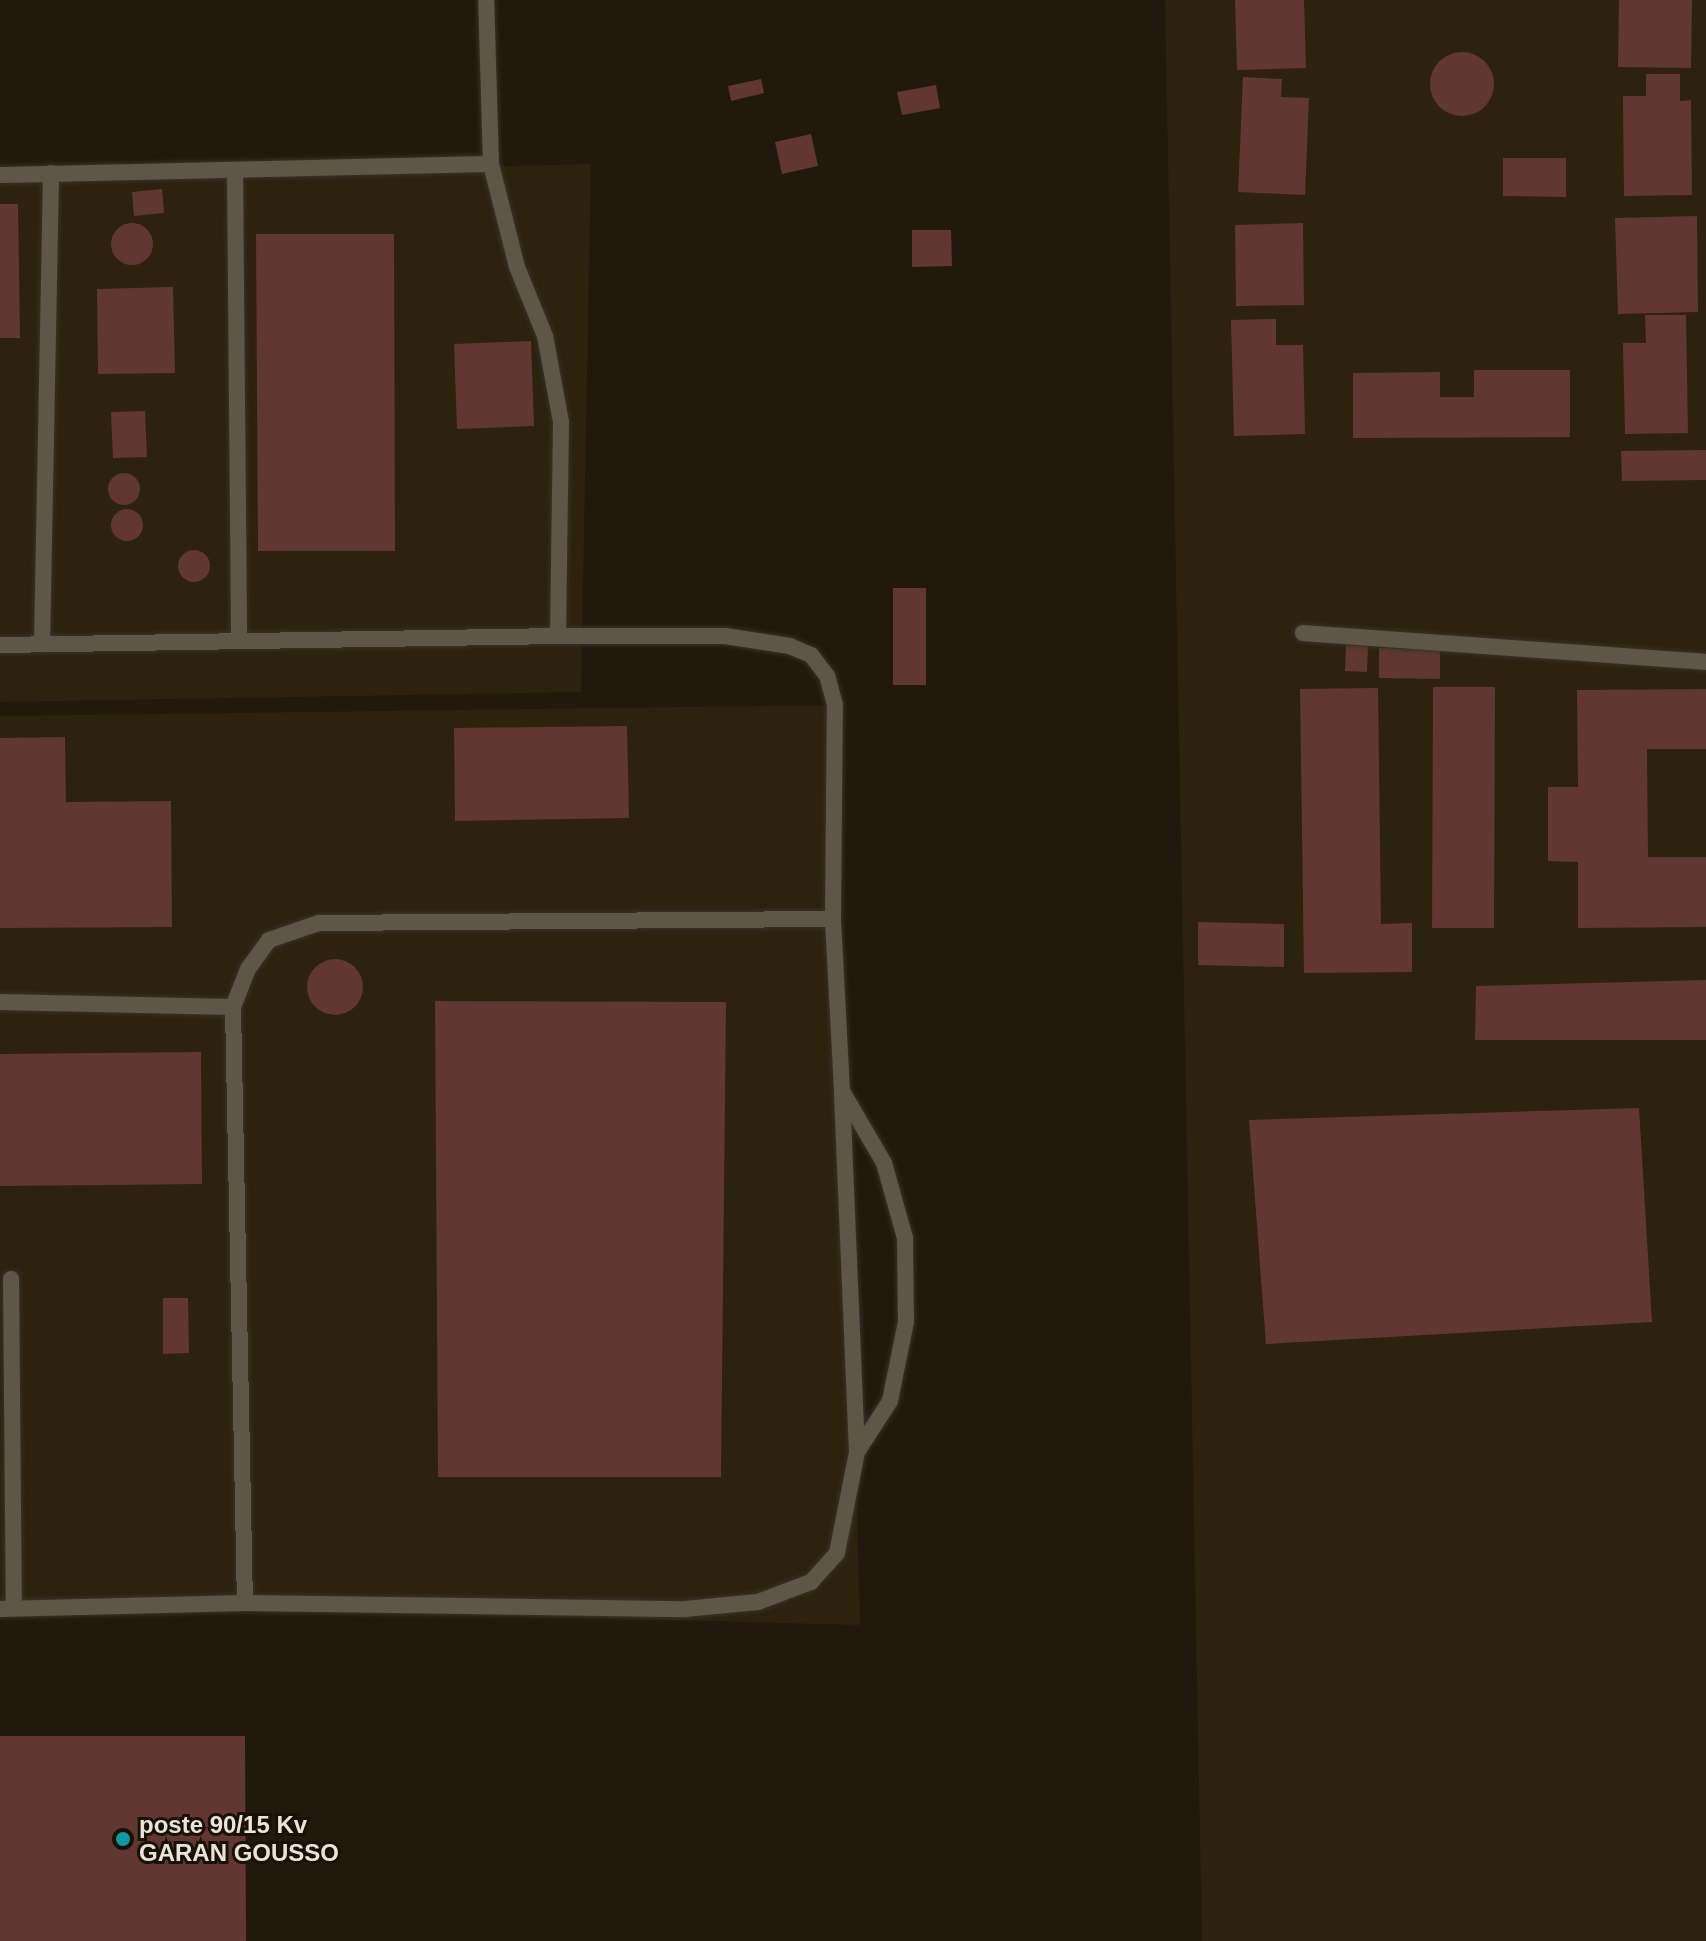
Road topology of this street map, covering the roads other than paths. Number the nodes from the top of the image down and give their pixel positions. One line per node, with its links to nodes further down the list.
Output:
1 (486, 0): 2 (lane)
2 (491, 164): 3 (lane); 7 (lane)
3 (235, 171): 4 (lane); 8 (lane)
4 (51, 173): 5 (lane); 9 (lane)
5 (0, 175)
6 (1303, 633): 11 (lane)
7 (558, 636): 8 (lane); 12 (lane)
8 (239, 639): 9 (lane)
9 (42, 644): 10 (lane)
10 (0, 645)
11 (1706, 662)
12 (833, 919): 14 (lane); 15 (lane)
13 (0, 1002): 14 (lane)
14 (233, 1007): 18 (lane)
15 (842, 1091): 17 (lane); 17 (lane)
16 (11, 1279): 19 (lane)
17 (857, 1452): 18 (lane)
18 (245, 1603): 19 (lane)
19 (7, 1608)

